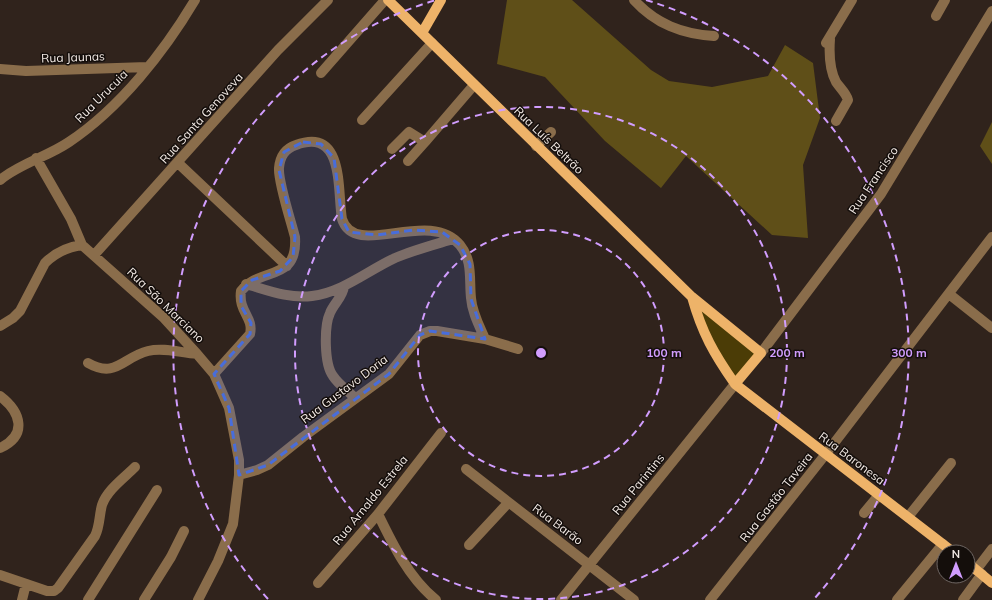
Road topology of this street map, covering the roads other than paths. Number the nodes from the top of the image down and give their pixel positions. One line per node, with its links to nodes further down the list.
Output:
1 (196, 0): 16 (street, Rua Urucuia)
2 (328, 0): 28 (street, Rua Santa Genoveva)
3 (385, 0): 18 (street)
4 (388, 0): 11 (main road, Rua Luís Beltrão)
5 (441, 0): 11 (main road)
6 (634, 0): 12 (street)
7 (852, 0): 13 (street)
8 (945, 0): 10 (street)
9 (992, 11): 43 (street, Rua Francisco)
10 (936, 16)
11 (422, 33): 14 (main road, Rua Luís Beltrão)
12 (714, 36)
13 (830, 38): 15 (street); 21 (street)
14 (432, 43): 19 (main road, Rua Luís Beltrão); 20 (street)
15 (823, 48)
16 (147, 67): 17 (street, Rua Jaunas); 26 (street, Rua Urucuia)
17 (0, 69)
18 (321, 73)
19 (474, 85): 23 (street); 24 (main road, Rua Luís Beltrão)
20 (362, 120)
21 (836, 121)
22 (551, 132): 24 (street)
23 (425, 142): 25 (street); 27 (street)
24 (536, 146): 38 (main road, Rua Luís Beltrão)
25 (392, 149)
26 (36, 158): 29 (street, Rua Urucuia); 32 (street, Rua São Marciano)
27 (408, 161)
28 (178, 163): 33 (street, Rua Santa Genoveva); 34 (street)
29 (0, 180)
30 (992, 237): 37 (street, Rua Gastão Taveira)
31 (453, 239): 34 (street); 36 (street); 41 (street)
32 (82, 244): 33 (street, Rua São Marciano); 39 (street)
33 (95, 254): 44 (street, Rua São Marciano)
34 (287, 266): 35 (street)
35 (246, 284): 36 (street); 46 (street)
36 (344, 286): 49 (street)
37 (949, 294): 40 (street); 52 (street, Rua Gastão Taveira)
38 (701, 311): 43 (main road, Rua Luís Beltrão); 47 (main road, Rua Luís Beltrão)
39 (0, 326)
40 (992, 328)
41 (485, 338): 42 (street, Rua Gustavo Doria); 49 (street, Rua Gustavo Doria)
42 (518, 349)
43 (761, 353): 47 (main road)
44 (197, 354): 45 (street); 46 (street, Rua São Marciano)
45 (88, 363)
46 (214, 374): 56 (street, Rua São Marciano)
47 (735, 384): 52 (main road, Rua Baronesa); 68 (street, Rua Parintins)
48 (0, 396): 51 (street)
49 (355, 398): 56 (street, Rua Gustavo Doria)
50 (441, 433): 61 (street, Rua Arnaldo Estrela)
51 (0, 448)
52 (826, 454): 58 (main road, Rua Baronesa); 82 (street, Rua Gastão Taveira)
53 (951, 462): 62 (street)
54 (135, 467): 73 (street)
55 (466, 469): 59 (street, Rua Barão)
56 (239, 474): 78 (street, Rua São Marciano)
57 (157, 490): 76 (street)
58 (879, 495): 60 (street); 62 (main road, Rua Baronesa)
59 (508, 503): 65 (street); 68 (street, Rua Barão)
60 (864, 513)
61 (378, 514): 72 (street, Rua Arnaldo Estrela); 79 (street)
62 (908, 517): 64 (main road, Rua Baronesa)
63 (184, 531): 77 (street)
64 (943, 544)
65 (469, 545)
66 (992, 549): 69 (street)
67 (936, 553): 83 (street)
68 (590, 564): 80 (street, Rua Parintins); 81 (street, Rua Barão)
69 (976, 569): 71 (main road)
70 (0, 575): 73 (street)
71 (992, 582)
72 (318, 583)
73 (26, 584): 75 (street)
74 (970, 584): 84 (street)
75 (22, 600)
76 (88, 600)
77 (144, 600)
78 (198, 600)
79 (436, 600)
80 (561, 600)
81 (634, 600)
82 (710, 600)
83 (897, 600)
84 (963, 600)

